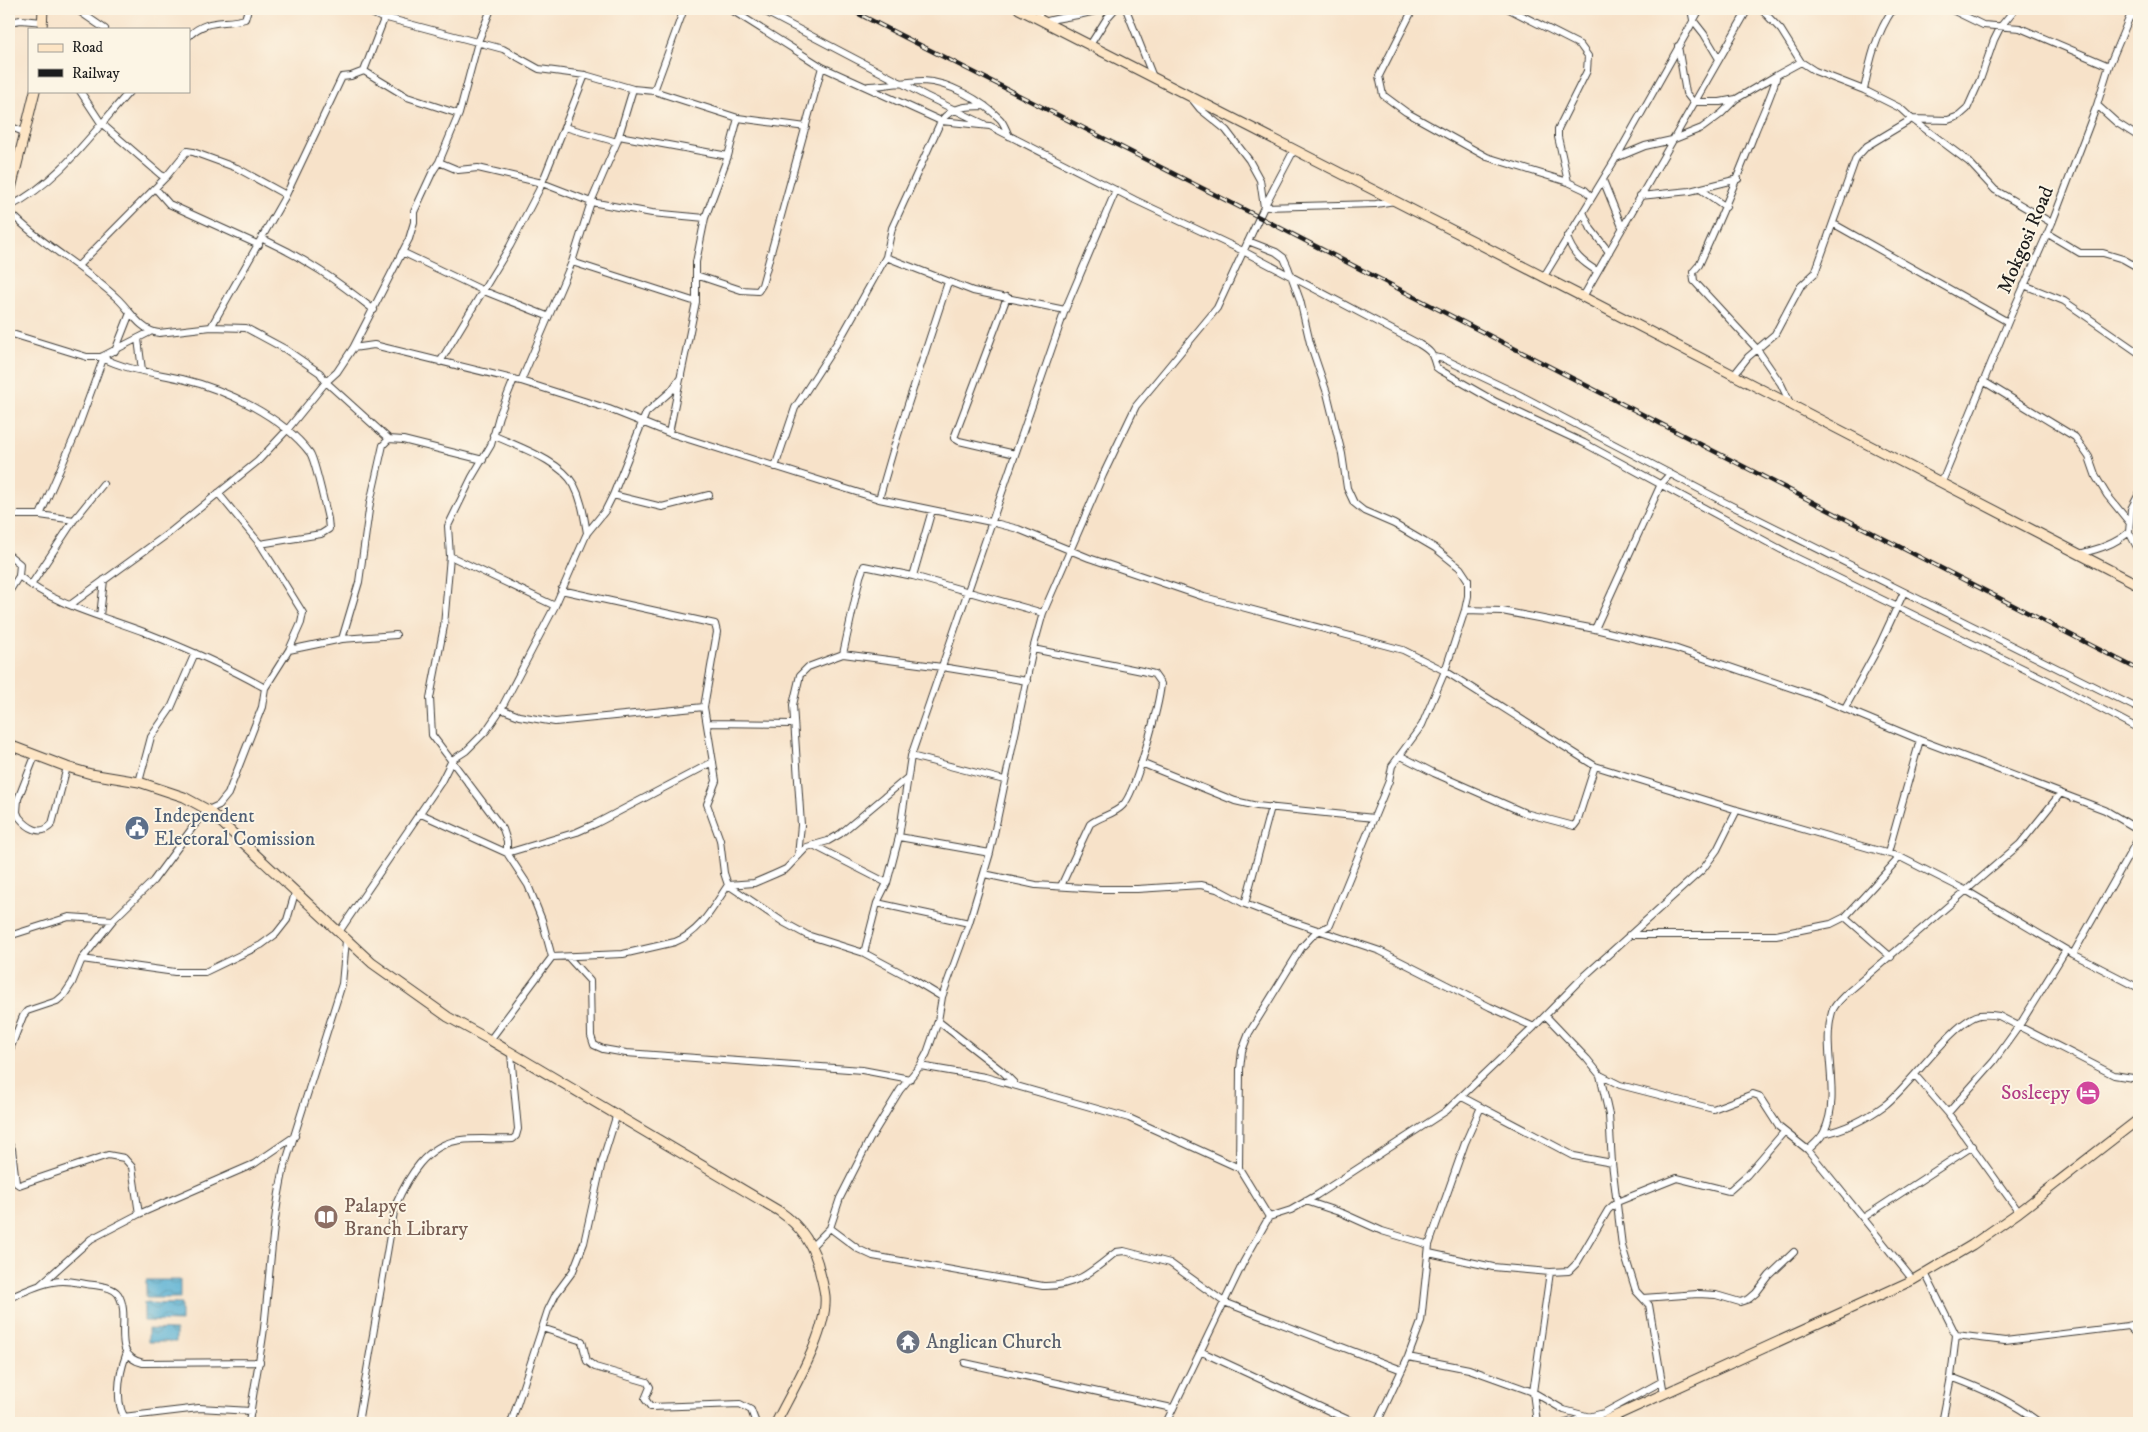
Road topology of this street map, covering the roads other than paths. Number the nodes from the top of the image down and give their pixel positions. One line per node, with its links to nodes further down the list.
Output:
1 (43, 9): 29 (street)
2 (76, 9): 31 (street)
3 (248, 9): 32 (street)
4 (363, 9): 25 (street)
5 (490, 9): 33 (street)
6 (684, 9): 48 (street)
7 (730, 9): 38 (street)
8 (760, 9): 44 (street)
9 (1019, 9): 26 (street)
10 (1041, 9): 26 (street)
11 (1101, 9): 26 (street)
12 (1115, 9): 34 (street)
13 (1126, 9): 43 (street)
14 (1413, 9): 79 (street)
15 (1509, 9): 79 (street)
16 (1691, 9): 27 (street)
17 (1700, 9): 27 (street)
18 (1748, 9): 36 (street)
19 (1761, 9): 37 (street)
20 (1893, 9): 47 (street)
21 (1950, 9): 30 (street)
22 (2015, 9): 30 (street)
23 (2132, 12): 24 (street); 39 (street, Mokgosi Road)
24 (2139, 18)
25 (384, 19): 33 (street); 40 (street)
26 (1041, 20): 34 (street)
27 (1693, 20): 35 (street); 36 (street)
28 (9, 22): 29 (street)
29 (42, 25)
30 (2001, 26): 39 (street); 61 (street)
31 (104, 28)
32 (190, 35)
33 (478, 42): 42 (street); 58 (street)
34 (1090, 45): 43 (street)
35 (1678, 46): 54 (street); 74 (street)
36 (1719, 58): 54 (street)
37 (1801, 62): 41 (street); 47 (street)
38 (822, 66): 45 (street); 64 (street)
39 (2110, 66): 55 (street, Mokgosi Road)
40 (364, 71): 58 (street); 84 (street)
41 (1777, 75): 53 (street); 77 (street)
42 (585, 76): 46 (street); 66 (street)
43 (1153, 78): 52 (street)
44 (903, 84): 45 (street); 56 (street); 57 (street)
45 (866, 86): 60 (street)
46 (632, 89): 48 (street); 70 (street)
47 (1864, 90): 61 (street)
48 (654, 91): 59 (street)
49 (35, 92): 67 (street)
50 (81, 92): 62 (street)
51 (129, 92): 62 (street)
52 (1188, 96): 72 (street); 91 (street)
53 (1736, 99): 54 (street); 71 (street)
54 (1693, 102): 71 (street)
55 (2097, 105): 69 (street); 96 (street, Mokgosi Road)
56 (985, 106): 57 (street); 68 (street)
57 (954, 109): 60 (street); 65 (street)
58 (459, 114): 75 (street)
59 (738, 118): 64 (street); 73 (street)
60 (941, 120): 65 (street); 106 (street)
61 (1912, 120): 96 (street); 97 (street)
62 (101, 123): 76 (street); 90 (street)
63 (9, 126): 67 (street)
64 (806, 126): 111 (street)
65 (990, 126): 68 (street)
66 (565, 127): 70 (street); 80 (street)
67 (26, 134): 86 (street)
68 (1009, 136): 82 (street)
69 (2139, 137)
70 (618, 139): 73 (street); 89 (street)
71 (1672, 140): 74 (street); 85 (street)
72 (1294, 150): 88 (street); 91 (street)
73 (728, 156): 95 (street)
74 (1616, 158): 78 (street)
75 (439, 162): 80 (street); 104 (street)
76 (166, 177): 81 (street); 84 (street)
77 (1738, 179): 83 (street); 92 (street)
78 (1603, 180): 87 (street); 98 (street)
79 (1568, 182): 87 (street)
80 (542, 183): 89 (street); 116 (street)
81 (155, 188): 102 (street); 108 (street)
82 (1116, 190): 103 (street); 121 (street)
83 (1700, 190): 85 (street); 92 (street)
84 (286, 195): 102 (street)
85 (1640, 196): 98 (street)
86 (9, 197)
87 (1592, 198): 94 (street)
88 (1396, 201): 91 (street); 113 (street)
89 (592, 202): 95 (street); 107 (street)
90 (9, 207)
91 (1264, 207): 101 (street)
92 (1726, 208): 130 (street)
93 (9, 211): 108 (street)
94 (1583, 212): 100 (street); 105 (street)
95 (706, 218): 111 (street)
96 (2052, 223): 99 (street, Mokgosi Road)
97 (1834, 224): 124 (street); 130 (street)
98 (1622, 228): 105 (street)
99 (2048, 234): 109 (street); 115 (street, Mokgosi Road)
100 (1567, 237): 110 (street); 113 (street)
101 (1248, 241): 103 (street); 112 (street)
102 (261, 242): 120 (street); 125 (street)
103 (1243, 251): 112 (street); 169 (street)
104 (402, 252): 116 (street); 120 (street)
105 (1609, 252): 110 (street)
106 (886, 257): 114 (street); 150 (street)
107 (572, 262): 119 (street); 123 (street)
108 (78, 266): 122 (street)
109 (2139, 268)
110 (1598, 271): 118 (street)
111 (696, 275): 119 (street)
112 (1291, 276): 133 (street); 186 (street)
113 (1544, 278): 118 (street)
114 (948, 282): 117 (street); 159 (street)
115 (2024, 284): 124 (street, Mokgosi Road); 132 (street)
116 (484, 291): 123 (street); 135 (street)
117 (1007, 297): 121 (street); 148 (street)
118 (1583, 297): 138 (street)
119 (696, 302): 137 (street)
120 (374, 310): 129 (street)
121 (1065, 310): 148 (street)
122 (130, 313): 127 (street); 131 (street)
123 (547, 316): 139 (street)
124 (2008, 322): 141 (street, Mokgosi Road)
125 (211, 327): 127 (street); 140 (street)
126 (9, 332): 134 (street)
127 (150, 332): 128 (street)
128 (138, 339): 131 (street); 136 (street)
129 (353, 348): 135 (street); 140 (street)
130 (1757, 350): 138 (street); 142 (street)
131 (115, 351): 134 (street)
132 (2139, 353)
133 (1434, 356): 151 (street); 154 (street)
134 (102, 358): 136 (street); 162 (street)
135 (440, 362): 139 (street)
136 (142, 370): 144 (street)
137 (681, 376): 143 (street); 145 (street)
138 (1733, 376): 142 (street)
139 (517, 380): 143 (street); 146 (street)
140 (326, 382): 144 (street); 147 (street)
141 (1983, 382): 152 (street, Mokgosi Road); 165 (street)
142 (1790, 405): 152 (street)
143 (641, 422): 145 (street); 157 (street)
144 (287, 430): 155 (street); 168 (street)
145 (669, 433): 150 (street)
146 (493, 435): 149 (street); 167 (street)
147 (389, 439): 149 (street); 191 (street)
148 (1015, 454): 164 (street)
149 (484, 460): 173 (street)
150 (775, 467): 159 (street)
151 (1670, 474): 154 (street); 182 (street)
152 (1942, 482): 171 (street)
153 (103, 484): 163 (street)
154 (1661, 484): 185 (street); 189 (street)
155 (218, 493): 168 (street); 176 (street)
156 (2139, 494): 165 (street)
157 (613, 495): 158 (street); 167 (street)
158 (709, 495)
159 (879, 499): 160 (street)
160 (932, 510): 164 (street); 175 (street)
161 (9, 515): 162 (street)
162 (40, 515): 163 (street)
163 (74, 520): 178 (street)
164 (992, 522): 169 (street); 180 (street)
165 (2130, 522): 166 (street)
166 (2129, 532): 170 (street); 171 (street)
167 (588, 533): 179 (street)
168 (260, 544): 193 (street)
169 (1071, 550): 187 (street); 197 (street)
170 (2139, 551)
171 (2079, 554): 177 (street)
172 (9, 555): 174 (street)
173 (450, 556): 184 (street); 212 (street)
174 (19, 576): 178 (street); 181 (street)
175 (913, 576): 180 (street); 195 (street)
176 (104, 580): 183 (street); 188 (street)
177 (2139, 585)
178 (31, 586): 183 (street)
179 (561, 590): 184 (street); 200 (street)
180 (967, 590): 187 (street); 196 (street)
181 (9, 592)
182 (1904, 592): 185 (street); 203 (street)
183 (70, 605): 188 (street)
184 (554, 606): 202 (street)
185 (1897, 608): 201 (street); 206 (street)
186 (1464, 610): 189 (street); 197 (street)
187 (1043, 613): 192 (street)
188 (100, 616): 194 (street)
189 (1595, 629): 201 (street)
190 (396, 635): 191 (street)
191 (342, 638): 193 (street)
192 (1033, 649): 198 (street); 214 (street)
193 (289, 650): 199 (street)
194 (195, 653): 199 (street); 219 (street)
195 (843, 654): 196 (street); 205 (street)
196 (942, 666): 198 (street); 210 (street)
197 (1445, 671): 211 (street); 215 (street)
198 (1027, 681): 218 (street)
199 (264, 688): 222 (street)
200 (704, 707): 202 (street); 204 (street)
201 (1845, 708): 207 (street)
202 (501, 709): 212 (street)
203 (2139, 709)
204 (707, 723): 205 (street); 213 (street)
205 (793, 724): 233 (street)
206 (2139, 729)
207 (1920, 740): 220 (street); 232 (street)
208 (9, 745): 209 (street)
209 (35, 756): 216 (street); 216 (street)
210 (912, 756): 217 (street); 218 (street)
211 (1401, 756): 215 (street); 225 (street)
212 (452, 760): 224 (street); 230 (street)
213 (713, 762): 230 (street); 237 (street)
214 (1140, 763): 221 (street); 238 (street)
215 (1595, 766): 223 (street)
216 (66, 767): 219 (street)
217 (907, 778): 227 (street); 229 (street)
218 (1004, 780): 231 (street)
219 (139, 782): 222 (street)
220 (2060, 794): 226 (street); 239 (street)
221 (1271, 807): 225 (street); 242 (street)
222 (208, 810): 240 (street); 244 (street)
223 (1737, 810): 232 (street); 249 (street)
224 (419, 813): 230 (street); 247 (street)
225 (1374, 818): 246 (street)
226 (2139, 830)
227 (899, 837): 231 (street); 236 (street)
228 (2139, 837): 253 (street)
229 (813, 845): 233 (street); 236 (street)
230 (507, 853): 254 (street)
231 (990, 853): 235 (street)
232 (1888, 853): 234 (street)
233 (798, 856): 237 (street)
234 (1900, 857): 239 (street); 243 (street)
235 (984, 874): 238 (street); 245 (street)
236 (887, 883): 241 (street)
237 (728, 885): 252 (street); 255 (street)
238 (1061, 886): 242 (street)
239 (1967, 891): 251 (street); 256 (street)
240 (296, 893): 247 (street); 257 (street)
241 (877, 903): 245 (street); 252 (street)
242 (1245, 904): 246 (street)
243 (1845, 917): 249 (street); 256 (street)
244 (113, 920): 248 (street); 257 (street)
245 (969, 923): 259 (street)
246 (1322, 930): 263 (street); 285 (street)
247 (339, 932): 250 (street)
248 (9, 936)
249 (1629, 936): 260 (street)
250 (346, 940): 264 (street); 280 (street)
251 (2066, 950): 253 (street); 262 (street)
252 (864, 953): 259 (street)
253 (2073, 954): 258 (street)
254 (552, 957): 255 (street); 264 (street)
255 (568, 957): 270 (street)
256 (1891, 957): 279 (street)
257 (82, 959): 265 (street)
258 (2139, 988)
259 (942, 997): 261 (street)
260 (1546, 1016): 263 (street); 268 (street)
261 (938, 1021): 267 (street); 272 (street)
262 (2019, 1026): 269 (street); 271 (street); 275 (street)
263 (1534, 1027): 273 (street)
264 (490, 1040): 266 (street)
265 (9, 1052)
266 (511, 1054): 276 (street); 325 (street)
267 (920, 1066): 270 (street); 272 (street)
268 (1600, 1075): 278 (street); 284 (street)
269 (1916, 1075): 275 (street); 279 (street)
270 (910, 1079): 292 (street)
271 (2139, 1079)
272 (1016, 1084): 285 (street)
273 (1462, 1096): 274 (street); 286 (street)
274 (1481, 1107): 284 (street); 293 (street)
275 (1948, 1113): 282 (street)
276 (616, 1116): 294 (street); 306 (street)
277 (2139, 1119): 288 (street)
278 (1784, 1132): 283 (street); 287 (street)
279 (1823, 1134): 283 (street)
280 (295, 1136): 289 (street); 312 (street)
281 (9, 1144): 289 (street)
282 (1974, 1146): 288 (street); 291 (street)
283 (1808, 1150): 291 (street)
284 (1612, 1163): 287 (street)
285 (1239, 1168): 290 (street)
286 (1306, 1201): 290 (street); 293 (street)
287 (1617, 1202): 297 (street); 302 (street)
288 (2019, 1212): 298 (street)
289 (139, 1214): 300 (street)
290 (1269, 1217): 303 (street)
291 (1863, 1218): 299 (street)
292 (830, 1228): 294 (street); 303 (street)
293 (1429, 1245): 296 (street)
294 (811, 1247): 328 (street)
295 (1794, 1252): 302 (street)
296 (1429, 1253): 297 (street); 311 (street)
297 (1550, 1272): 317 (street)
298 (1925, 1273): 299 (street); 307 (street)
299 (1913, 1280): 318 (street)
300 (40, 1286): 301 (street); 310 (street)
301 (9, 1298)
302 (1643, 1298): 316 (street)
303 (1224, 1302): 309 (street); 314 (street)
304 (2139, 1322): 305 (street)
305 (2128, 1326): 307 (street); 308 (street)
306 (542, 1328): 326 (street); 327 (street)
307 (1956, 1335): 315 (street)
308 (2139, 1337)
309 (1202, 1352): 319 (street); 330 (street)
310 (126, 1355): 312 (street); 321 (street)
311 (1408, 1357): 314 (street); 317 (street)
312 (260, 1362): 320 (street)
313 (965, 1363): 319 (street)
314 (1402, 1370): 331 (street)
315 (1951, 1377): 335 (street); 336 (street)
316 (1662, 1382): 318 (street); 322 (street)
317 (1534, 1392): 322 (street); 332 (street)
318 (1664, 1394): 334 (street)
319 (1172, 1408): 329 (street)
320 (251, 1411): 321 (street); 324 (street)
321 (123, 1417): 323 (street)
322 (1588, 1418): 333 (street); 334 (street)
323 (129, 1423)
324 (249, 1423)
325 (358, 1423)
326 (511, 1423)
327 (756, 1423)
328 (776, 1423)
329 (1166, 1423)
330 (1356, 1423)
331 (1377, 1423)
332 (1537, 1423)
333 (1565, 1423)
334 (1604, 1423)
335 (1942, 1423)
336 (2040, 1423)

